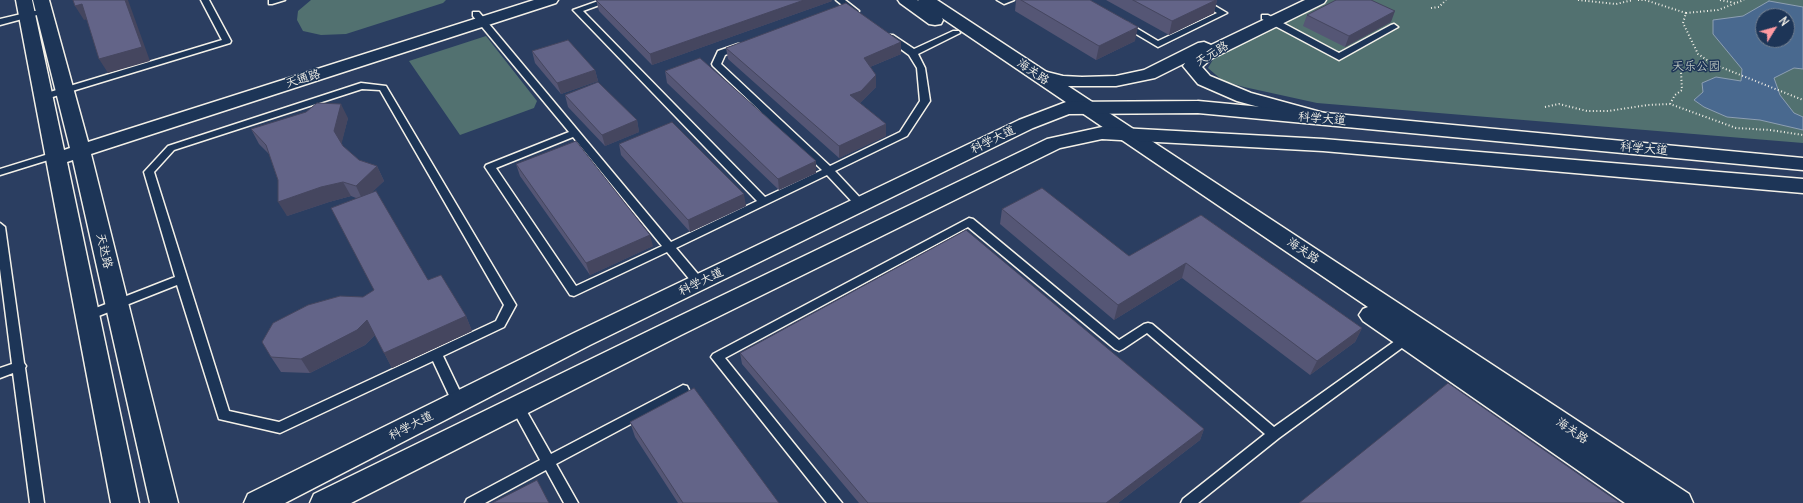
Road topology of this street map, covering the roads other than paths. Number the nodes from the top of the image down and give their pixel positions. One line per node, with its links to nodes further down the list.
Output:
1 (205, 0): 25 (lane)
2 (522, 0): 14 (main road, 天通路)
3 (550, 0): 14 (main road, 天通路)
4 (609, 0): 39 (lane)
5 (906, 0): 21 (main road, 海关路)
6 (926, 0): 24 (main road, 海关路)
7 (1000, 0): 8 (lane)
8 (1010, 0)
9 (1199, 0): 18 (lane)
10 (1301, 0): 16 (main road, 天元路)
11 (1318, 0): 16 (main road, 天元路)
12 (841, 4): 15 (lane)
13 (34, 6): 17 (lane); 25 (main road, 天达路); 26 (main road)
14 (480, 18): 30 (lane); 33 (main road, 天通路)
15 (864, 18)
16 (1270, 20): 19 (lane); 24 (main road, 天元路); 29 (main road, 天元路)
17 (0, 22)
18 (1119, 22)
19 (1394, 27)
20 (882, 31): 23 (lane)
21 (956, 33): 23 (lane); 27 (main road, 海关路)
22 (751, 42): 36 (lane)
23 (913, 53): 36 (lane)
24 (1039, 75): 28 (main road, 海关路)
25 (64, 90): 26 (lane); 33 (main road, 天达路)
26 (43, 96): 34 (main road)
27 (1066, 108): 28 (main road, 科学大道); 31 (main road, 海关路); 40 (main road, 科学大道)
28 (1088, 108): 29 (main road, 科学大道); 32 (main road, 海关路)
29 (1322, 119): 35 (main road, 科学大道)
30 (575, 133): 42 (lane); 42 (lane)
31 (1102, 133): 32 (main road, 科学大道); 47 (main road, 海关路); 53 (main road, 科学大道)
32 (1129, 135): 38 (main road, 科学大道); 66 (main road, 海关路)
33 (79, 146): 34 (main road, 天通路); 45 (main road, 天达路)
34 (55, 154): 37 (lane); 46 (main road)
35 (1803, 164)
36 (829, 171): 39 (lane); 40 (lane)
37 (0, 172)
38 (1803, 186)
39 (764, 202): 42 (lane)
40 (861, 205): 44 (main road, 科学大道)
41 (0, 227): 49 (lane)
42 (670, 247): 44 (lane)
43 (181, 279): 45 (lane); 48 (lane); 48 (lane)
44 (699, 283): 52 (main road, 科学大道)
45 (117, 305): 46 (lane); 58 (main road, 天达路)
46 (87, 316): 57 (main road)
47 (1406, 339): 54 (lane); 65 (main road, 海关路)
48 (436, 354): 52 (lane)
49 (20, 366): 50 (lane); 56 (lane)
50 (0, 373)
51 (684, 390): 55 (lane)
52 (459, 402): 59 (main road, 科学大道)
53 (518, 407): 55 (lane); 60 (main road, 科学大道)
54 (1274, 434): 63 (lane); 64 (lane)
55 (549, 463): 61 (lane); 62 (lane)
56 (37, 503)
57 (125, 503)
58 (164, 503)
59 (258, 503)
60 (324, 503)
61 (472, 503)
62 (571, 503)
63 (835, 503)
64 (1188, 503)
65 (1648, 503)
66 (1679, 503)

